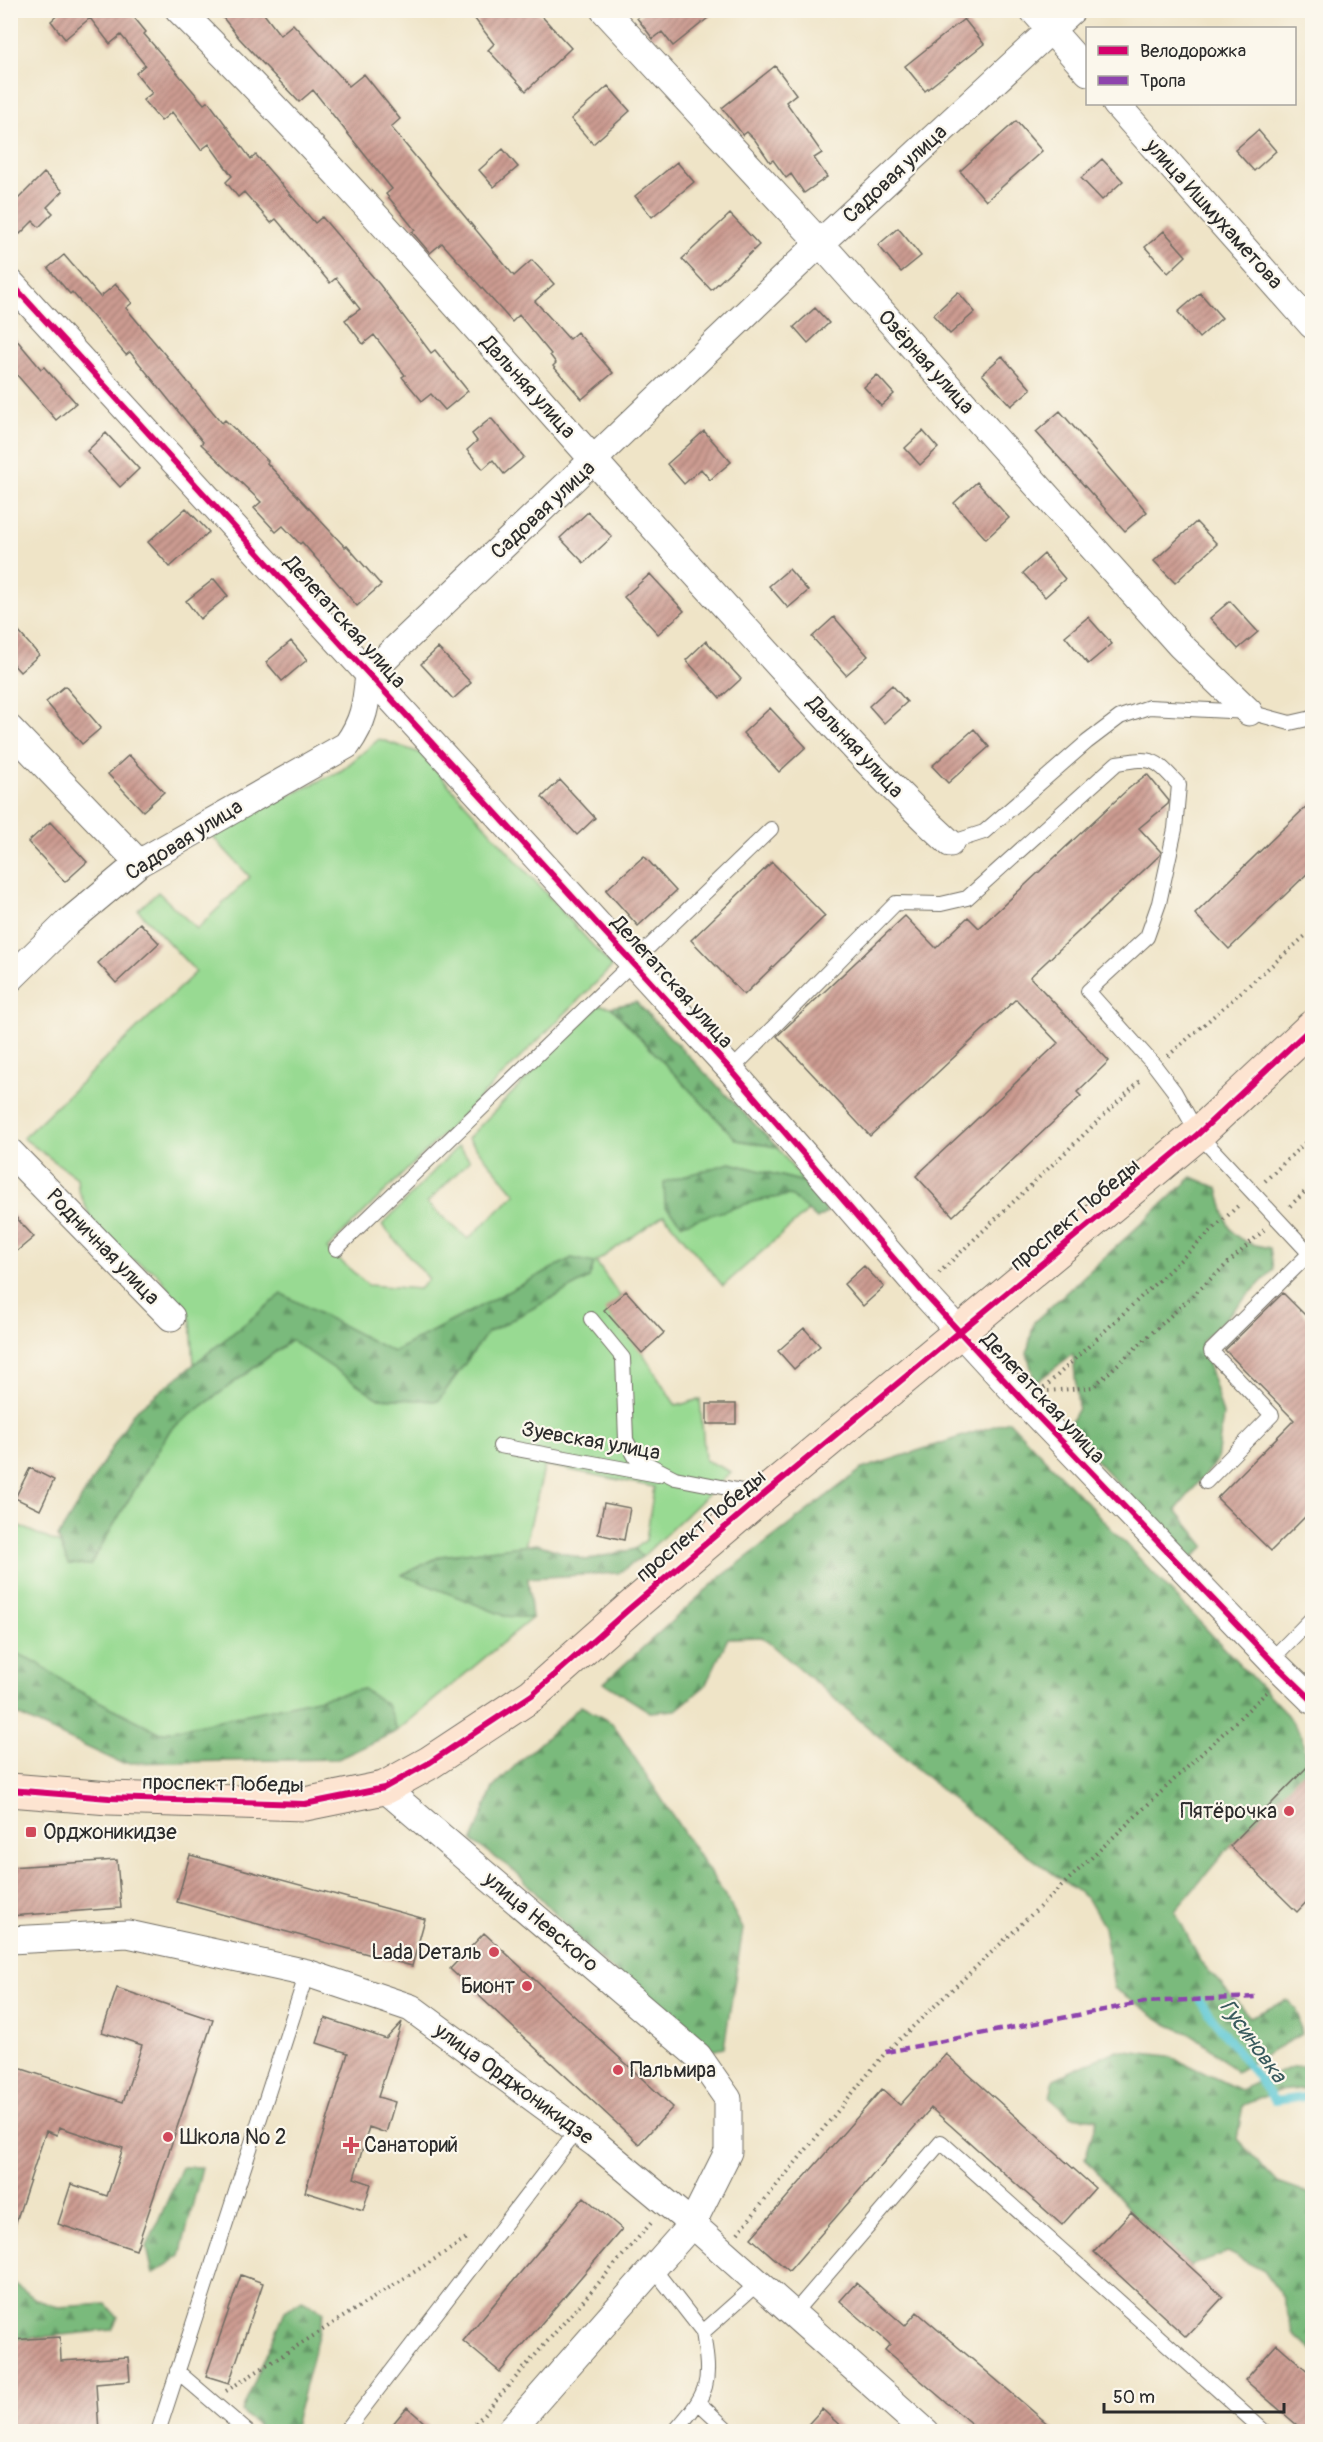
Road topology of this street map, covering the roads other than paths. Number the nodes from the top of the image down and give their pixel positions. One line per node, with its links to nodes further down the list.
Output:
1 (179, 10): 10 (street, Дальняя улица)
2 (604, 10): 7 (street, Озёрная улица)
3 (1072, 10): 4 (street, Садовая улица)
4 (1042, 20): 5 (street); 7 (street, Садовая улица)
5 (1086, 70)
6 (1117, 105): 9 (street, улица Ишмухаметова)
7 (820, 243): 10 (street, Садовая улица); 12 (street, Озёрная улица)
8 (10, 282): 11 (street, Делегатская улица)
9 (1312, 325)
10 (593, 462): 11 (street, Садовая улица); 16 (street, Дальняя улица)
11 (369, 674): 17 (street, Садовая улица); 18 (street, Делегатская улица)
12 (1249, 712): 13 (lane); 16 (lane)
13 (1312, 718)
14 (10, 729): 17 (street)
15 (771, 829): 18 (lane)
16 (950, 843)
17 (139, 863): 19 (street, Садовая улица)
18 (633, 964): 21 (street, Делегатская улица); 24 (lane)
19 (10, 978)
20 (1312, 1028): 22 (street, проспект Победы)
21 (731, 1070): 22 (lane); 28 (street, Делегатская улица)
22 (1198, 1134): 25 (lane); 28 (street, проспект Победы)
23 (10, 1152): 26 (street, Родничная улица)
24 (336, 1249)
25 (1311, 1254): 31 (lane)
26 (171, 1317)
27 (591, 1319): 30 (lane, Зуевская улица)
28 (961, 1333): 32 (street, проспект Победы); 34 (street, Делегатская улица)
29 (500, 1446): 30 (lane, Зуевская улица)
30 (675, 1478): 32 (lane, Зуевская улица)
31 (1206, 1482)
32 (763, 1496): 36 (street, проспект Победы)
33 (1312, 1620): 34 (lane)
34 (1278, 1667): 35 (street, Делегатская улица)
35 (1312, 1700)
36 (384, 1788): 37 (street, проспект Победы); 41 (street, улица Невского)
37 (10, 1790)
38 (10, 1940): 39 (street, улица Орджоникидзе)
39 (307, 1973): 40 (street, улица Орджоникидзе); 46 (lane)
40 (577, 2130): 41 (street, улица Орджоникидзе); 50 (lane)
41 (692, 2224): 42 (street, улица Невского); 43 (street, улица Орджоникидзе)
42 (653, 2268): 45 (lane); 51 (street, улица Невского)
43 (758, 2283): 44 (street, улица Орджоникидзе); 45 (lane)
44 (793, 2314): 54 (street, улица Орджоникидзе); 55 (lane)
45 (703, 2332): 47 (lane)
46 (177, 2371): 48 (lane); 49 (lane)
47 (699, 2403): 52 (lane); 53 (lane)
48 (158, 2432)
49 (248, 2432)
50 (345, 2432)
51 (509, 2432)
52 (674, 2432)
53 (730, 2432)
54 (926, 2432)
55 (1265, 2432)

